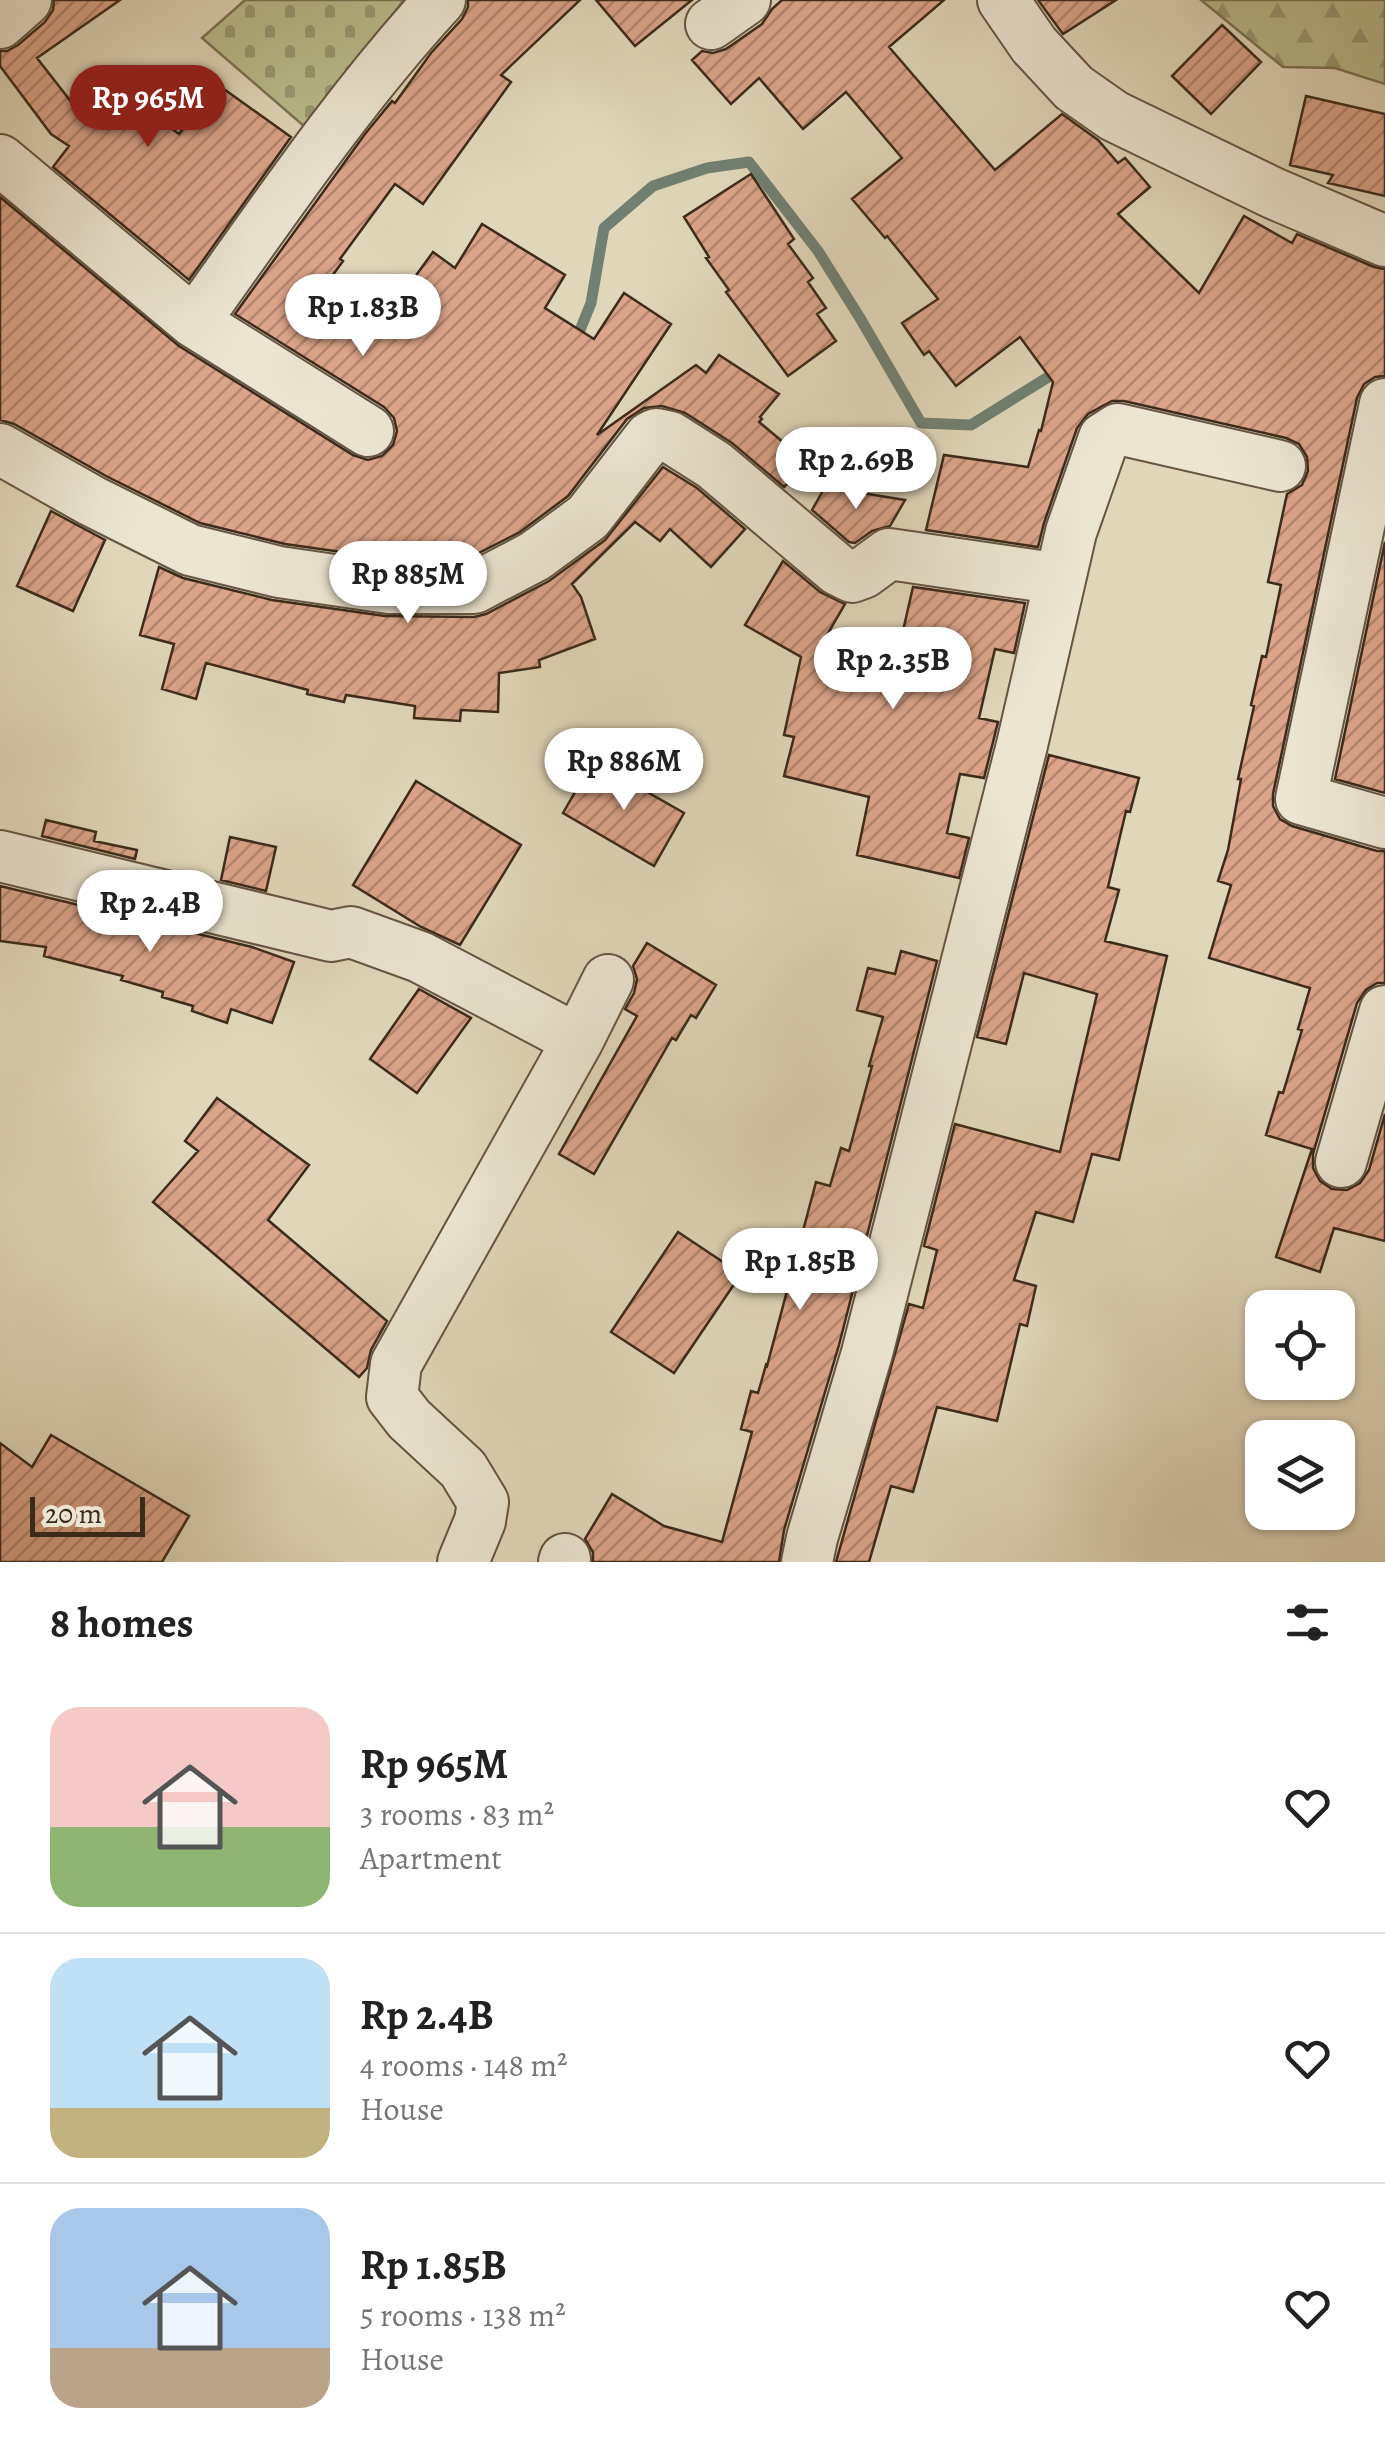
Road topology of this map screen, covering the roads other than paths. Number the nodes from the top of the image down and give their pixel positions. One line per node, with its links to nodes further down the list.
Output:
1 (26, 0): 4 (street)
2 (440, 0): 7 (street)
3 (1002, 0): 6 (street)
4 (0, 22)
5 (0, 160): 7 (street)
6 (1385, 241)
7 (194, 322): 9 (street)
8 (1383, 412): 13 (street)
9 (368, 431)
10 (0, 449): 12 (street)
11 (1280, 466): 12 (street)
12 (1060, 580): 20 (street)
13 (1385, 823)
14 (0, 856): 17 (street)
15 (608, 980): 17 (street)
16 (1385, 1012): 18 (street)
17 (578, 1040): 19 (street)
18 (1342, 1162)
19 (463, 1562)
20 (808, 1562)

